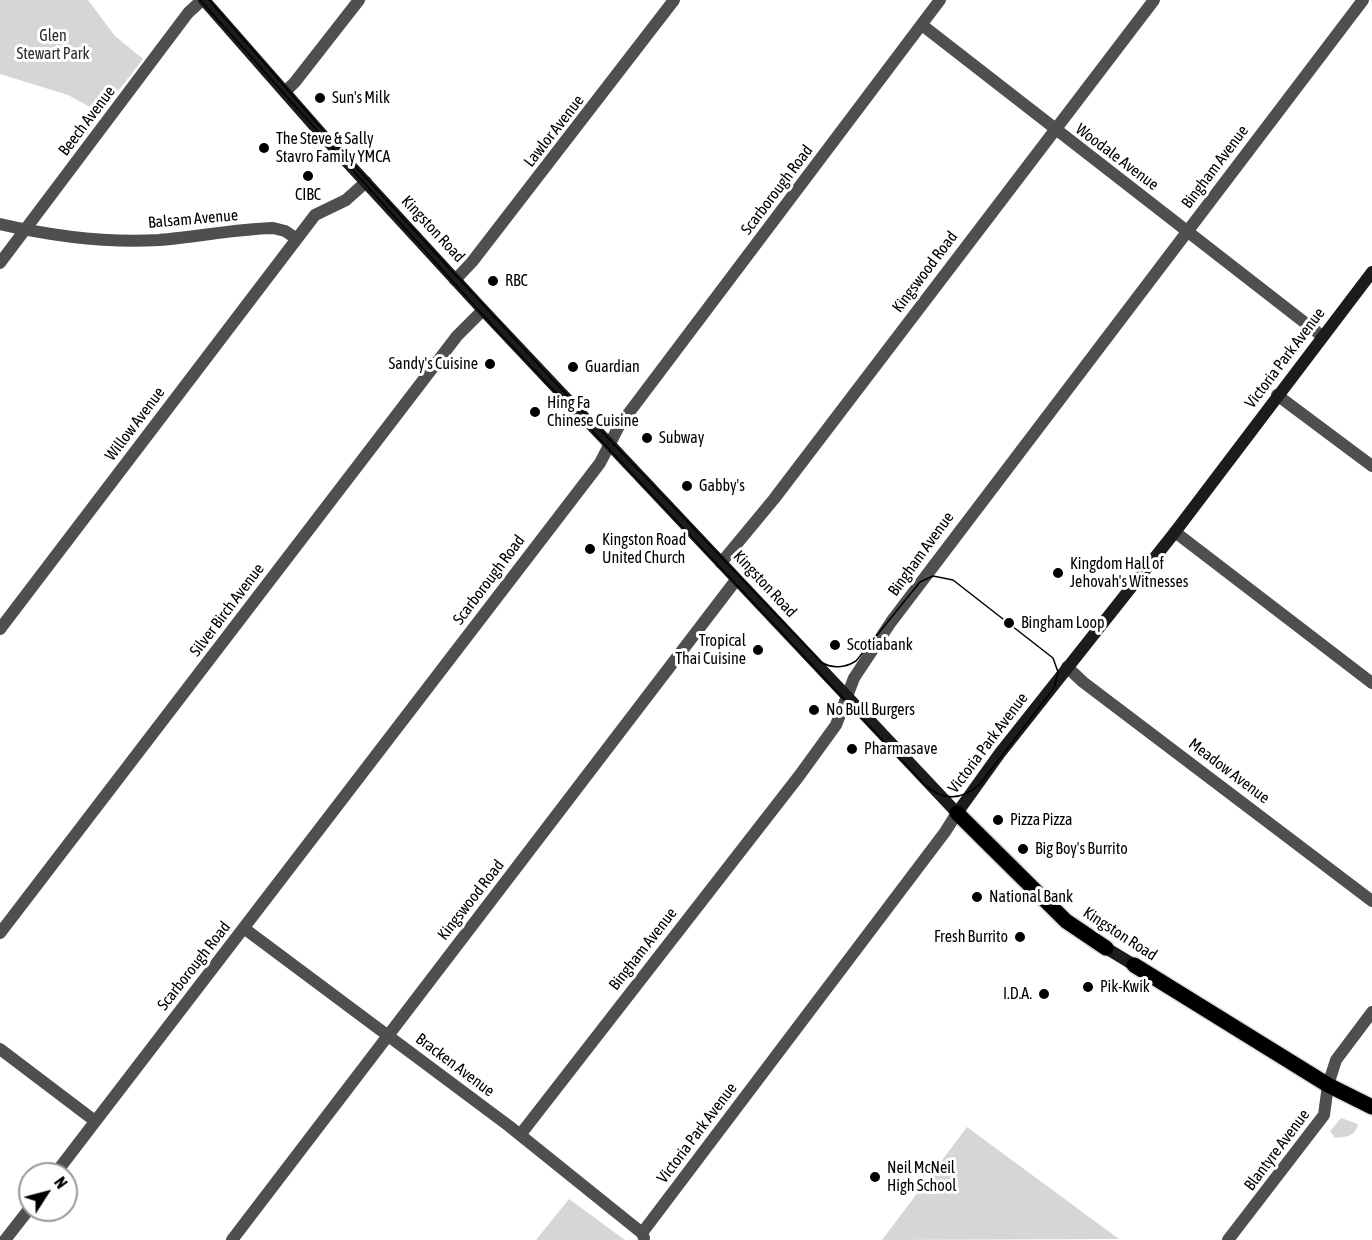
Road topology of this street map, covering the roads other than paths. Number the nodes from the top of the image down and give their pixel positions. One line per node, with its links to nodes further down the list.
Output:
1 (203, 0): 8 (main road, Kingston Road); 12 (street, Beech Avenue)
2 (360, 0): 8 (street)
3 (674, 0): 17 (street, Lawlor Avenue)
4 (940, 0): 7 (street, Scarborough Road)
5 (1154, 0): 9 (street, Kingswood Road)
6 (1363, 0): 13 (street, Bingham Avenue)
7 (922, 25): 9 (street, Woodale Avenue); 21 (street, Scarborough Road)
8 (285, 92): 10 (main road, Kingston Road)
9 (1054, 130): 13 (street, Woodale Avenue); 24 (street, Kingswood Road)
10 (366, 182): 14 (street); 17 (main road, Kingston Road)
11 (0, 224): 12 (street, Balsam Avenue)
12 (27, 230): 14 (street, Balsam Avenue); 15 (street, Beech Avenue)
13 (1186, 231): 19 (street, Woodale Avenue); 29 (street, Bingham Avenue)
14 (297, 239): 26 (street, Willow Avenue)
15 (0, 263)
16 (1372, 272): 19 (main road, Victoria Park Avenue)
17 (455, 279): 18 (main road, Kingston Road)
18 (483, 310): 21 (main road, Kingston Road); 33 (street, Silver Birch Avenue)
19 (1322, 336): 20 (main road, Victoria Park Avenue)
20 (1277, 395): 22 (street); 23 (main road, Victoria Park Avenue)
21 (611, 445): 24 (main road, Kingston Road); 32 (street, Scarborough Road)
22 (1372, 466)
23 (1175, 532): 27 (main road, Victoria Park Avenue); 28 (street)
24 (721, 563): 25 (main road, Kingston Road)
25 (736, 580): 29 (main road, Kingston Road); 37 (street, Kingswood Road)
26 (0, 629)
27 (1067, 667): 30 (main road, Victoria Park Avenue); 31 (street, Meadow Avenue)
28 (1372, 683)
29 (845, 695): 30 (main road, Kingston Road); 42 (street, Bingham Avenue)
30 (957, 813): 34 (main road, Kingston Road); 45 (street, Victoria Park Avenue)
31 (1372, 901)
32 (245, 929): 37 (street, Bracken Avenue); 41 (street, Scarborough Road)
33 (0, 933)
34 (1106, 948): 35 (main road, Kingston Road)
35 (1134, 965): 39 (main road, Kingston Road)
36 (1372, 1012): 39 (street, Blantyre Avenue)
37 (387, 1035): 42 (street, Bracken Avenue); 47 (street, Kingswood Road)
38 (0, 1048): 41 (street)
39 (1328, 1085): 40 (main road, Kingston Road); 48 (street, Blantyre Avenue)
40 (1372, 1107)
41 (95, 1121): 43 (street, Scarborough Road)
42 (520, 1135): 45 (street, Bracken Avenue)
43 (64, 1162)
44 (19, 1222): 46 (street)
45 (643, 1236)
46 (5, 1240)
47 (232, 1240)
48 (1228, 1240)

